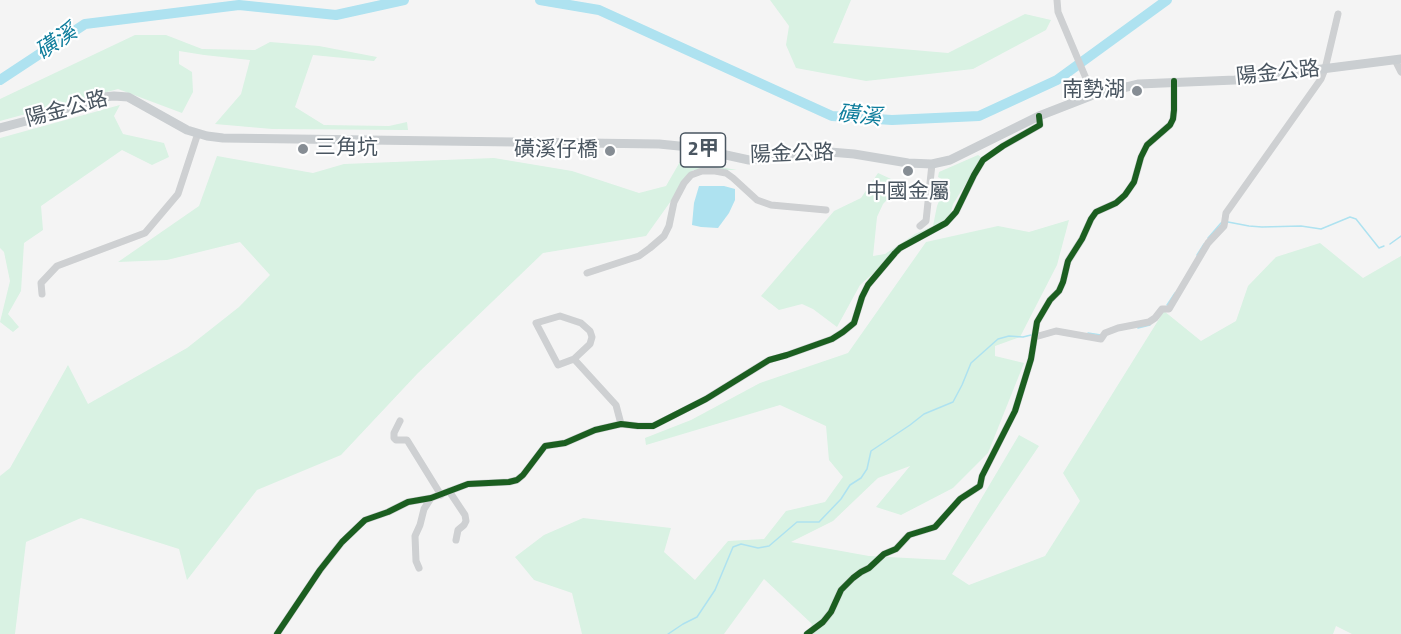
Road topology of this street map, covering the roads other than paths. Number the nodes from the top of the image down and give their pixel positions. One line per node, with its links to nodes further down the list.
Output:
1 (1057, 0): 7 (street)
2 (1338, 14): 4 (street)
3 (1398, 60): 4 (main road, 陽金公路 / 2甲); 5 (street)
4 (1324, 69): 6 (main road, 陽金公路 / 2甲); 16 (street)
5 (1401, 72)
6 (1174, 81): 7 (main road, 陽金公路 / 2甲); 16 (street)
7 (1093, 95): 8 (main road, 陽金公路 / 2甲)
8 (1039, 116): 11 (main road, 陽金公路 / 2甲); 19 (street)
9 (0, 128): 10 (main road, 陽金公路 / 2甲)
10 (198, 133): 11 (main road, 陽金公路 / 2甲); 15 (street)
11 (932, 164): 13 (street)
12 (826, 210): 14 (street)
13 (920, 226)
14 (587, 273)
15 (42, 294)
16 (1035, 333): 25 (street)
17 (574, 359): 17 (street); 19 (street)
18 (400, 421): 20 (street)
19 (621, 424): 20 (street)
20 (445, 493): 21 (street); 22 (street)
21 (431, 498): 23 (street); 24 (street)
22 (456, 540)
23 (419, 568)
24 (277, 634)
25 (807, 634)

